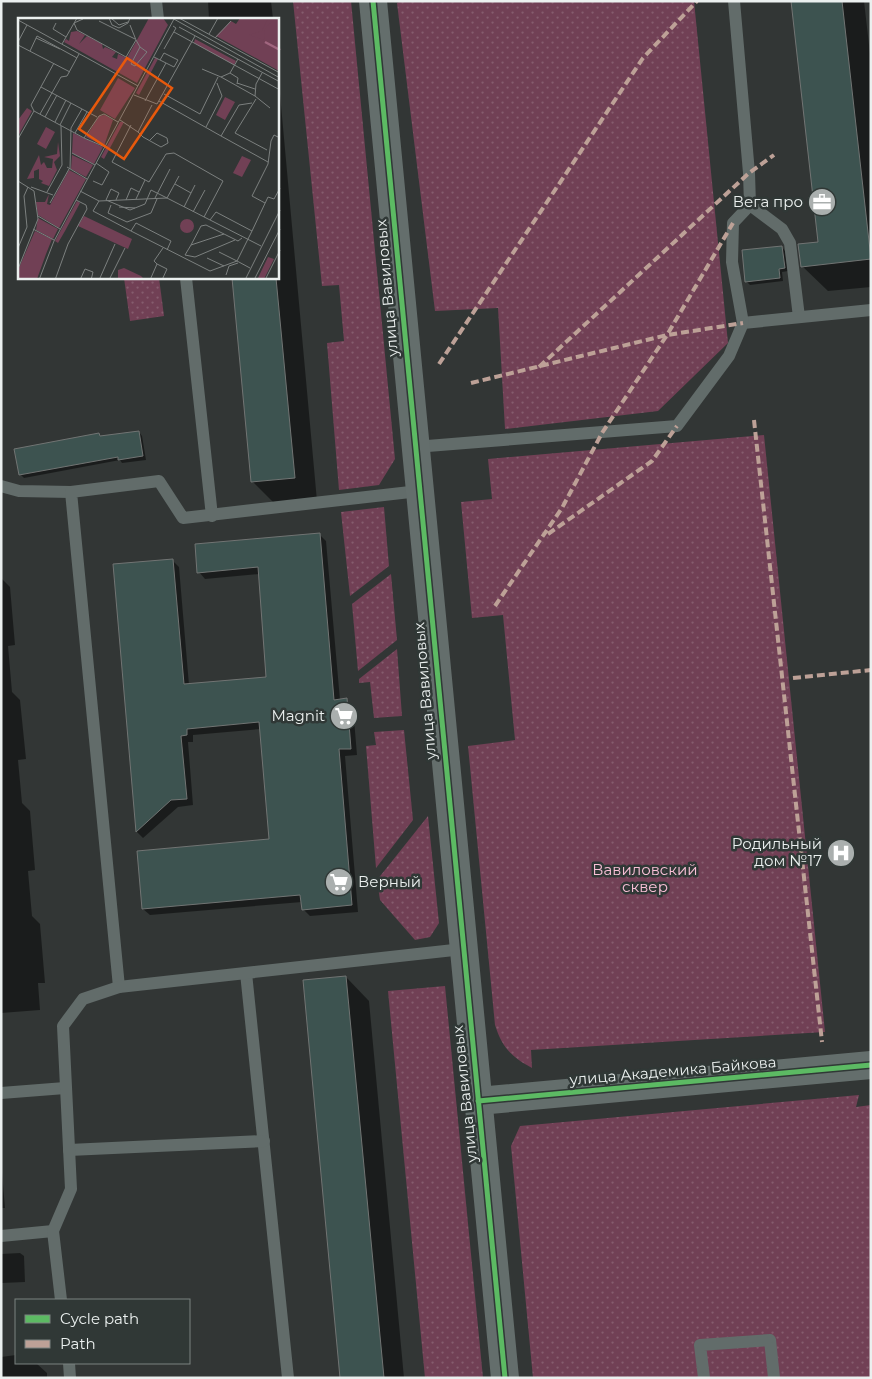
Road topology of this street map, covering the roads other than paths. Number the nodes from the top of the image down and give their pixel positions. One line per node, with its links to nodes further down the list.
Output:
1 (156, 1): 4 (lane)
2 (373, 1): 10 (street, улица Вавиловых)
3 (734, 1): 5 (lane)
4 (158, 18)
5 (750, 204): 8 (lane); 9 (lane)
6 (186, 279): 14 (lane)
7 (871, 310): 8 (lane)
8 (799, 317): 9 (lane)
9 (742, 323): 10 (lane)
10 (415, 447): 13 (street, улица Вавиловых)
11 (1, 486): 12 (lane)
12 (71, 492): 14 (lane); 17 (lane)
13 (419, 492): 14 (lane); 15 (street, улица Вавиловых)
14 (212, 516)
15 (463, 949): 16 (lane); 21 (street, улица Вавиловых)
16 (246, 973): 17 (lane); 22 (lane)
17 (119, 987): 19 (lane)
18 (871, 1065): 21 (street, улица Академика Байкова)
19 (66, 1088): 20 (lane); 23 (lane)
20 (1, 1093)
21 (478, 1101): 30 (street, улица Вавиловых)
22 (264, 1141): 23 (lane); 29 (lane)
23 (69, 1150): 24 (lane)
24 (54, 1231): 25 (lane); 26 (lane)
25 (1, 1236)
26 (61, 1299)
27 (68, 1364): 28 (lane)
28 (70, 1378)
29 (288, 1378)
30 (505, 1378)
31 (704, 1378): 32 (lane)
32 (774, 1378)

